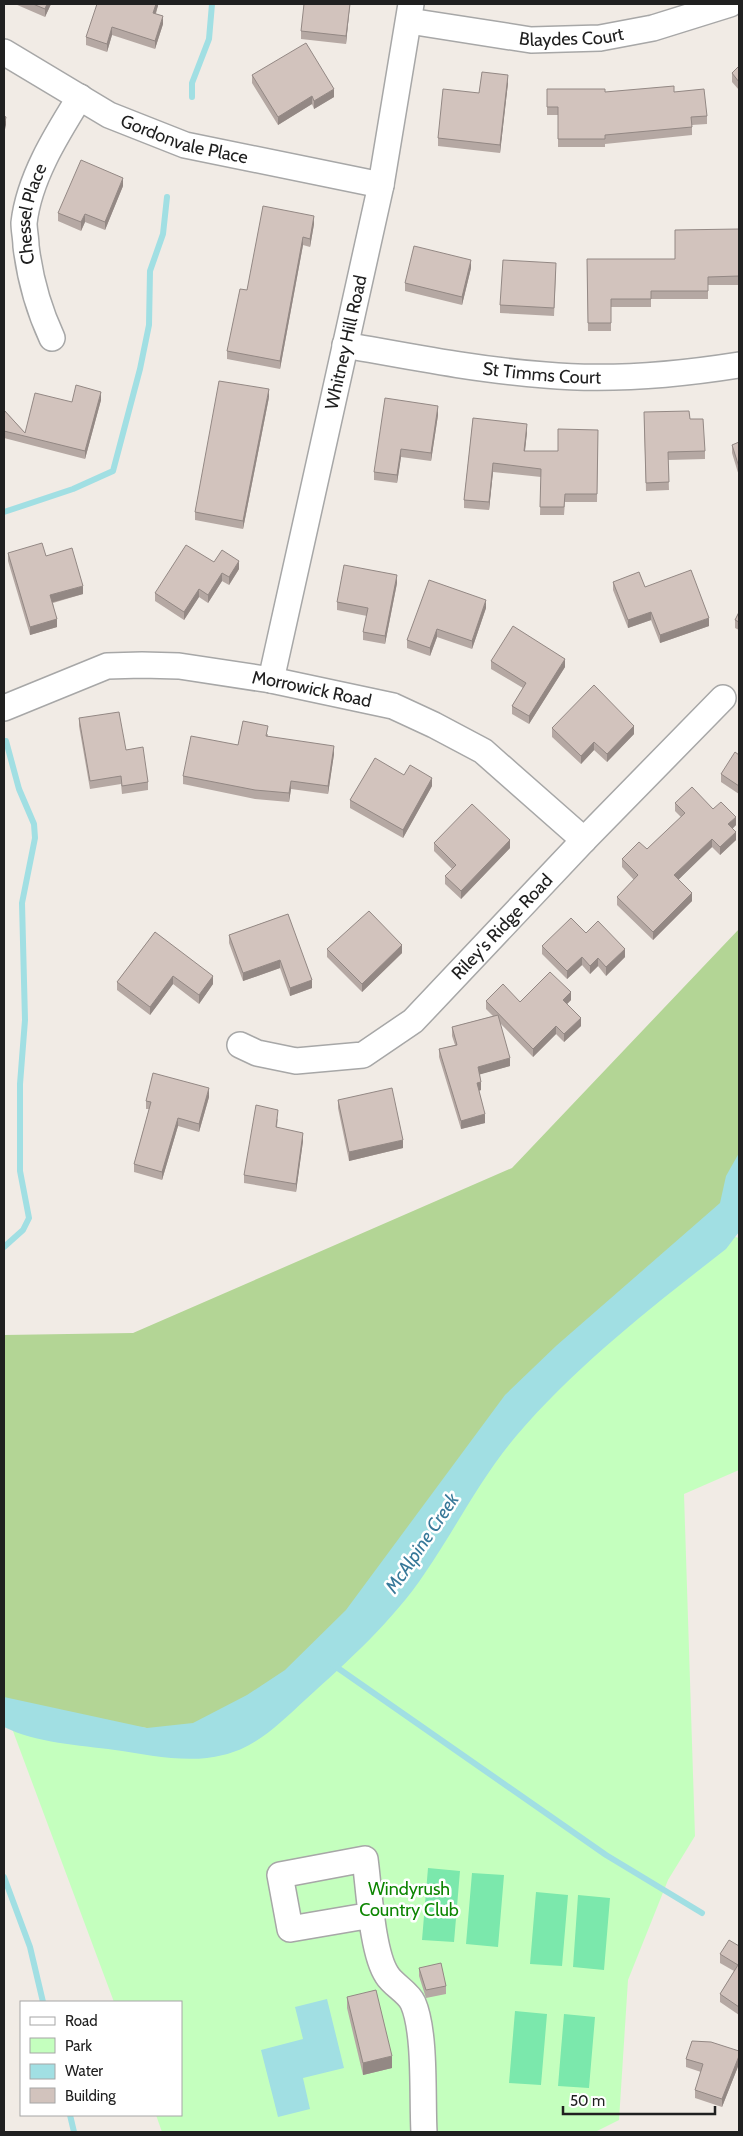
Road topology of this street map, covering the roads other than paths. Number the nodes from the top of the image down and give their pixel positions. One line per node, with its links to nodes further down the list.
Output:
1 (730, 4): 2 (street, Blaydes Court)
2 (410, 12): 5 (street, Whitney Hill Road)
3 (4, 52): 4 (street, Gordonvale Place)
4 (80, 97): 5 (street, Gordonvale Place); 6 (street, Chessel Place)
5 (381, 185): 7 (street, Whitney Hill Road)
6 (52, 338)
7 (345, 345): 8 (street, St Timms Court); 9 (street, Whitney Hill Road)
8 (739, 365)
9 (272, 680): 11 (street, Morrowick Road); 12 (street, Morrowick Road)
10 (723, 698): 12 (street, Riley's Ridge Road)
11 (4, 708)
12 (584, 840): 13 (street, Riley's Ridge Road)
13 (240, 1045)
14 (372, 1915): 15 (street)
15 (424, 2132)

